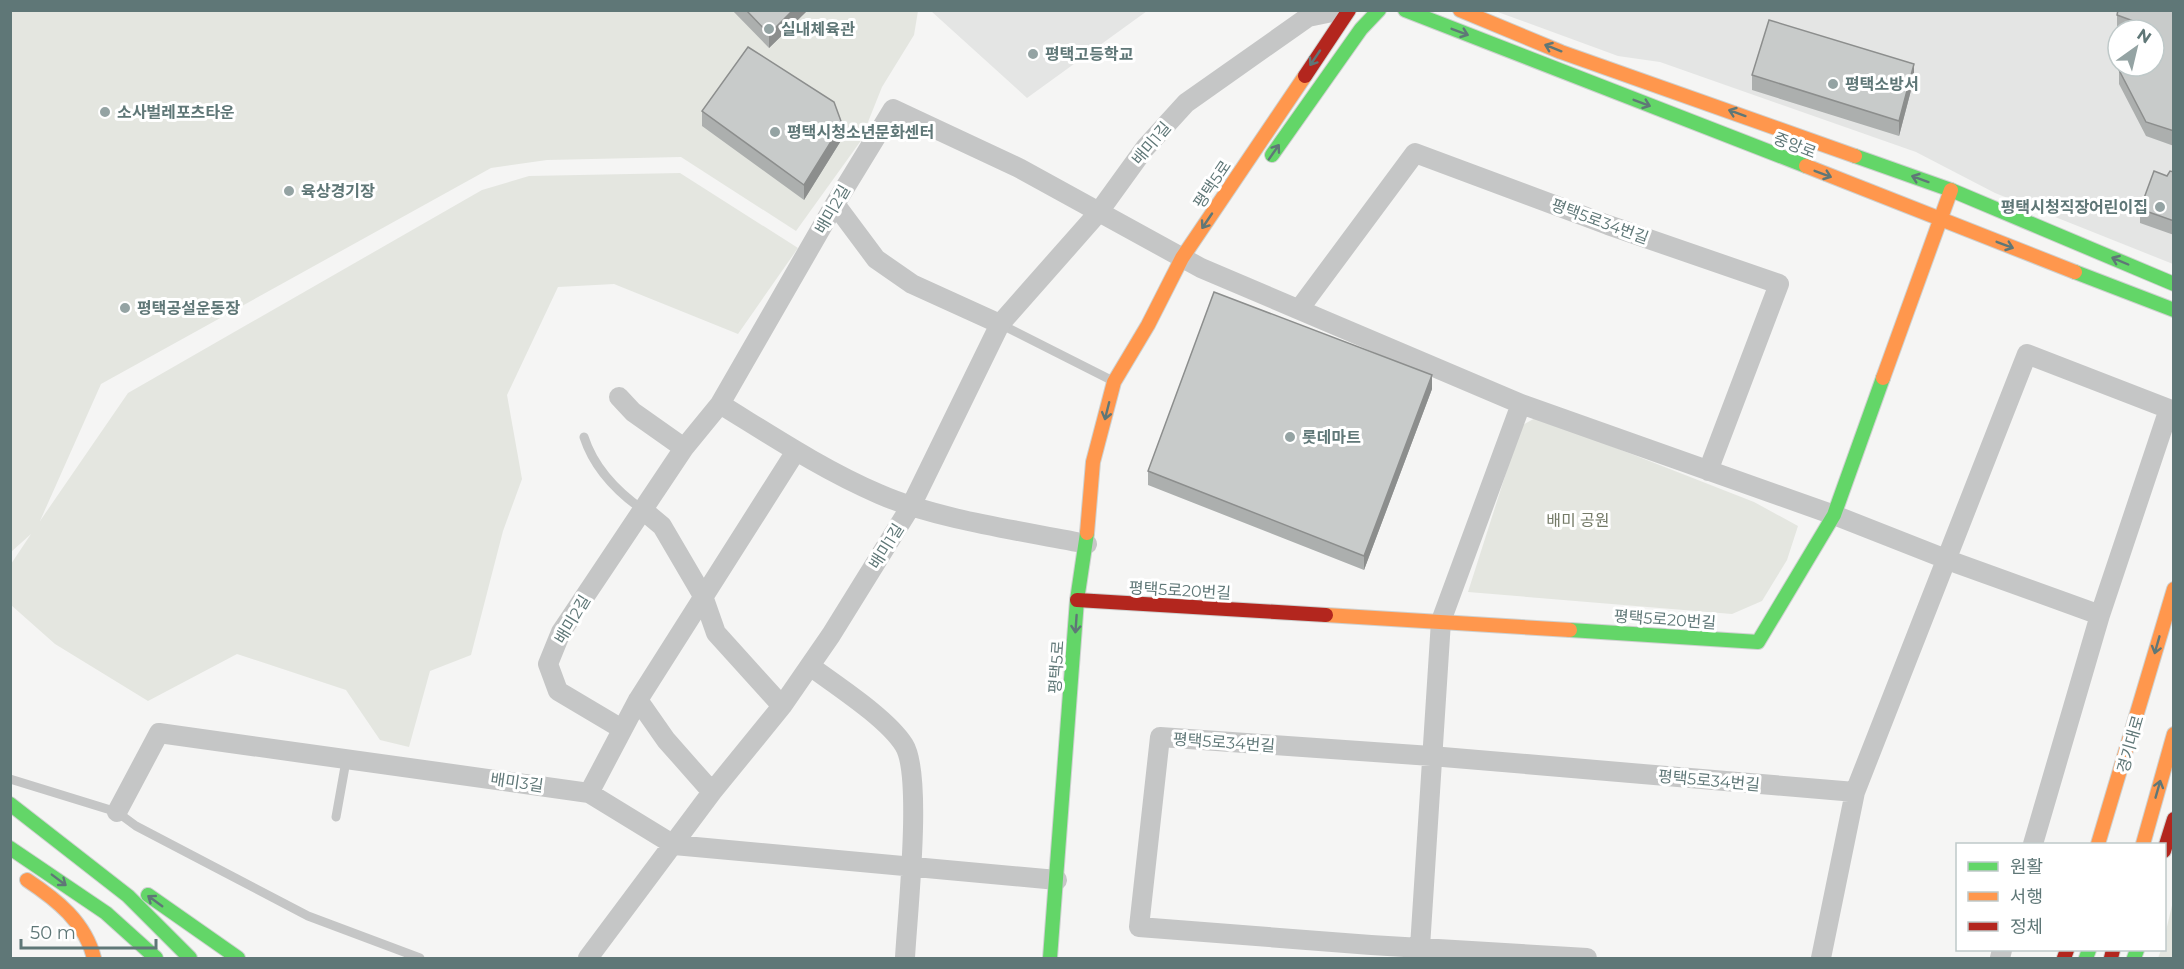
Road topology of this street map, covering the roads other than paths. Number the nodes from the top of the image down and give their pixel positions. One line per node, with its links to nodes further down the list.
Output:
1 (1342, 10): 9 (street, 배미1길)
2 (1349, 10): 12 (main road, 평택5로, one-way to 12)
3 (1379, 10): 6 (main road, one-way to 3)
4 (1406, 10): 10 (main road, 중앙로, one-way to 10)
5 (1460, 10): 7 (main road, 중앙로, one-way to 5)
6 (1261, 171)
7 (1951, 190): 10 (main road, 평택5로20번길); 13 (main road, 중앙로, one-way to 7)
8 (835, 204): 9 (street, 배미2길); 16 (street); 19 (street, 배미2길)
9 (1098, 213): 12 (street); 16 (street, 배미1길)
10 (1941, 220): 15 (main road, 중앙로, one-way to 15); 27 (main road, 평택5로20번길)
11 (1214, 238): 12 (main road)
12 (1182, 258): 14 (street); 17 (main road, 평택5로)
13 (2174, 284)
14 (1300, 308): 20 (street); 24 (street, 평택5로34번길)
15 (2174, 310)
16 (1000, 324): 17 (lane); 25 (street, 배미1길)
17 (1114, 382): 28 (main road, 평택5로, one-way to 28)
18 (619, 397): 22 (street)
19 (720, 404): 22 (street, 배미2길); 23 (street)
20 (1521, 404): 24 (street); 34 (street)
21 (584, 437): 26 (lane)
22 (684, 448): 26 (street, 배미2길)
23 (796, 451): 25 (street); 31 (street)
24 (1708, 471): 27 (street)
25 (911, 506): 28 (street); 35 (street, 배미1길)
26 (643, 510): 31 (street); 38 (street, 배미2길)
27 (1834, 515): 29 (street); 34 (main road, 평택5로20번길)
28 (1087, 544): 32 (main road, 평택5로)
29 (1947, 559): 33 (street); 33 (street); 44 (street)
30 (2174, 589): 51 (main road, one-way to 51)
31 (703, 596): 36 (street); 37 (street)
32 (1077, 600): 34 (main road, 평택5로20번길); 59 (main road, 평택5로, one-way to 59)
33 (2100, 615): 50 (street)
34 (1442, 621): 40 (street)
35 (810, 666): 37 (street, 배미1길); 57 (street)
36 (638, 700): 38 (street); 43 (street)
37 (782, 706): 43 (street, 배미1길)
38 (622, 729): 45 (street)
39 (2174, 734): 52 (main road, one-way to 39)
40 (1431, 756): 44 (street, 평택5로34번길); 60 (street); 61 (street, 평택5로34번길)
41 (346, 761): 45 (street, 배미3길); 47 (street, 배미3길); 48 (lane)
42 (10, 779): 47 (lane)
43 (712, 792): 53 (street, 배미1길)
44 (1855, 792): 71 (street)
45 (589, 793): 53 (street, 배미3길)
46 (10, 804): 55 (main road)
47 (117, 812): 66 (lane)
48 (336, 818)
49 (2174, 819): 54 (main road)
50 (2033, 843)
51 (2098, 843)
52 (2143, 843)
53 (674, 845): 57 (street); 67 (street, 배미1길)
54 (2166, 845)
55 (67, 846): 64 (main road); 65 (main road, one-way to 55)
56 (10, 848): 63 (main road, one-way to 63)
57 (910, 866): 59 (street); 68 (street)
58 (10, 870): 62 (main road)
59 (1057, 880): 69 (main road, 평택5로)
60 (1420, 947): 61 (street, 평택5로34번길); 70 (street, 평택5로34번길)
61 (1370, 952)
62 (94, 958)
63 (156, 958)
64 (189, 958)
65 (238, 958)
66 (420, 958)
67 (588, 958)
68 (905, 958)
69 (1050, 958)
70 (1587, 958)
71 (1821, 958)

